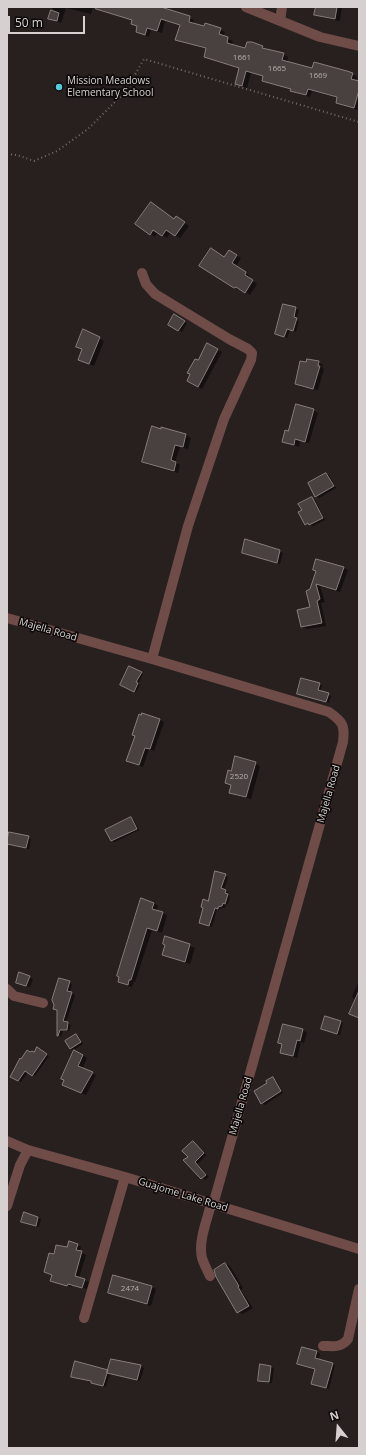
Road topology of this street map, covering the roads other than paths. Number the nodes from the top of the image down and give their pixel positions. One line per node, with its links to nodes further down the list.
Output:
1 (246, 7): 3 (street)
2 (282, 7): 3 (street)
3 (280, 21): 4 (street)
4 (359, 46)
5 (142, 273): 7 (street)
6 (7, 618): 7 (street, Majella Road)
7 (152, 659): 13 (street, Majella Road)
8 (7, 989): 9 (street)
9 (43, 1003)
10 (7, 1141): 11 (street, Guajome Lake Road)
11 (28, 1150): 12 (street, Guajome Lake Road); 14 (street)
12 (125, 1177): 13 (street, Guajome Lake Road); 18 (street)
13 (212, 1205): 15 (street, Guajome Lake Road); 16 (street, Majella Road)
14 (7, 1206)
15 (359, 1249)
16 (210, 1276)
17 (359, 1289): 19 (street)
18 (84, 1318)
19 (323, 1346)

